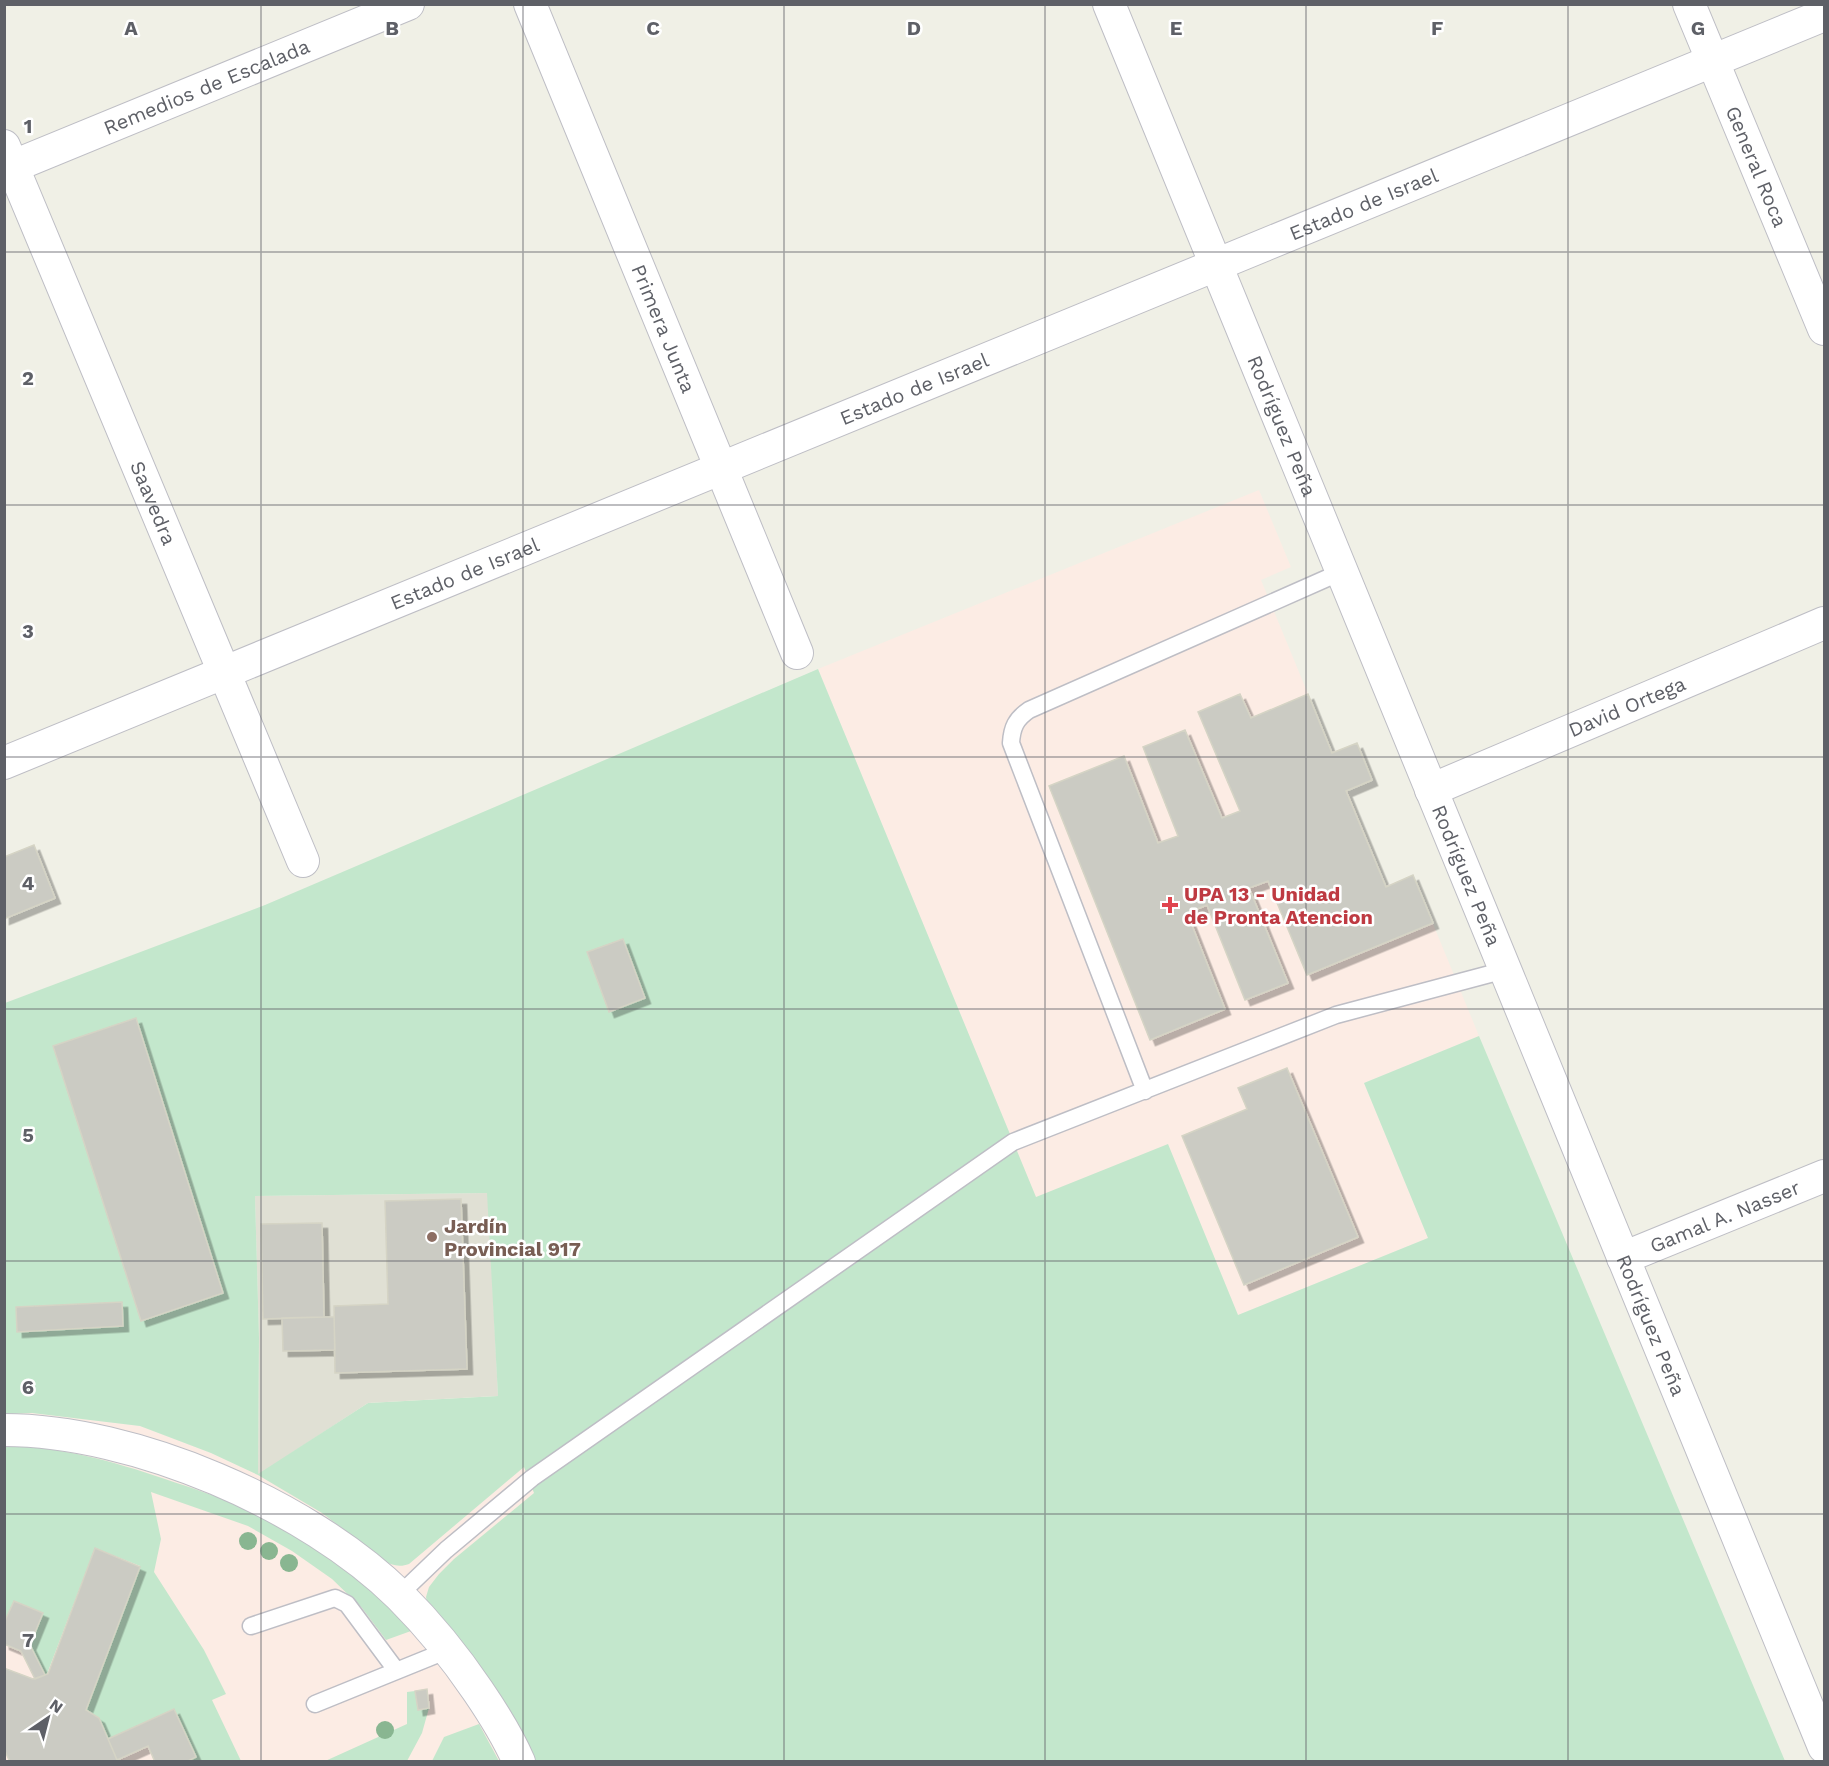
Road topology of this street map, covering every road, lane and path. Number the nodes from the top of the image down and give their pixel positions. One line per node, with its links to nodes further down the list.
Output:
1 (408, 4): 7 (street, Remedios de Escalada)
2 (530, 4): 10 (street, Primera Junta)
3 (1109, 4): 8 (street, Rodríguez Peña)
4 (1689, 4): 6 (street, General Roca)
5 (1824, 15): 6 (street, Estado de Israel)
6 (1712, 61): 8 (street, Estado de Israel); 9 (street, General Roca)
7 (7, 161): 14 (street, Saavedra)
8 (1215, 265): 10 (street, Estado de Israel); 11 (street, Rodríguez Peña)
9 (1824, 329)
10 (721, 468): 13 (street, Primera Junta); 14 (street, Estado de Israel)
11 (1341, 572): 16 (street, Rodríguez Peña); 19 (lane)
12 (1824, 623): 16 (street, David Ortega)
13 (797, 653)
14 (224, 672): 15 (street, Estado de Israel); 17 (street, Saavedra)
15 (4, 763)
16 (1431, 790): 18 (street, Rodríguez Peña)
17 (303, 861)
18 (1505, 970): 19 (lane); 21 (street, Rodríguez Peña)
19 (1145, 1091): 23 (lane)
20 (1824, 1176): 21 (street, Gamal A. Nasser)
21 (1623, 1258): 28 (street, Rodríguez Peña)
22 (4, 1430): 23 (street)
23 (399, 1595): 25 (street)
24 (251, 1626): 26 (lane)
25 (448, 1650): 26 (lane); 29 (street)
26 (396, 1670): 27 (lane)
27 (315, 1704)
28 (1824, 1747)
29 (519, 1761)

